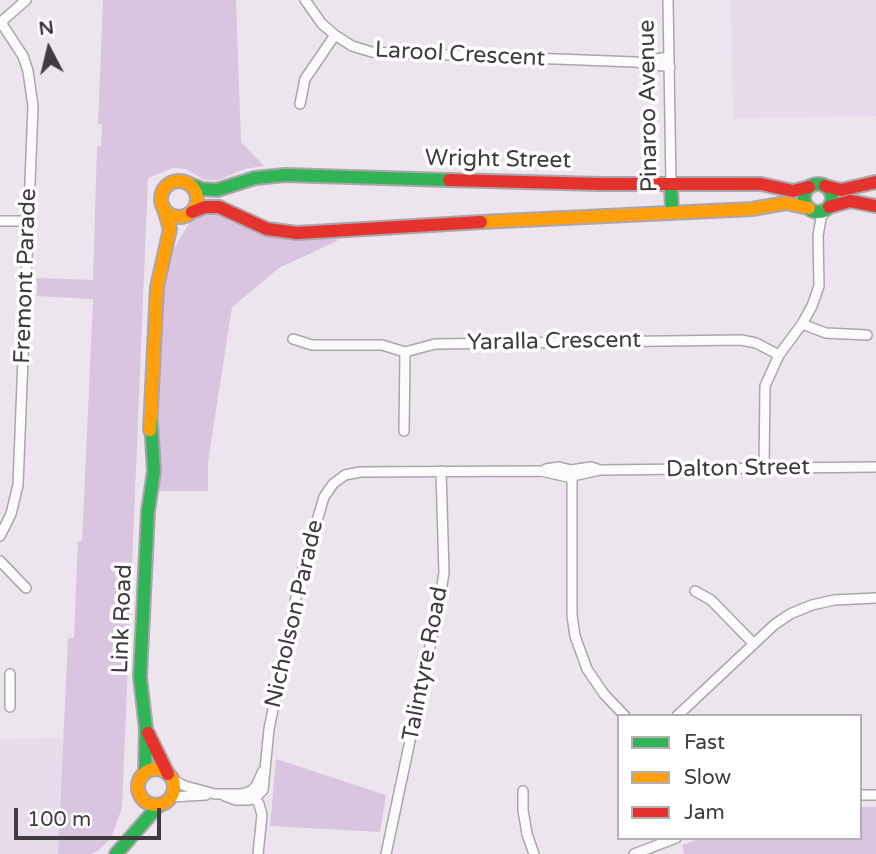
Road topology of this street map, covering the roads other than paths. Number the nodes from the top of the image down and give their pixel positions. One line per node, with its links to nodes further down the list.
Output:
1 (26, 0): 4 (street)
2 (305, 0): 5 (street, Larool Crescent)
3 (668, 0): 6 (street, Pinaroo Avenue)
4 (1, 21): 20 (street, Fremont Parade)
5 (334, 35): 6 (street, Larool Crescent); 7 (street)
6 (669, 62): 10 (street, Pinaroo Avenue)
7 (300, 104)
8 (187, 183): 10 (street, Wright Street); 13 (street); 18 (street)
9 (876, 183): 11 (street)
10 (671, 184): 12 (street, Wright Street); 17 (street, Pinaroo Avenue)
11 (825, 185): 12 (street); 15 (street)
12 (809, 187): 16 (street)
13 (163, 206): 18 (street); 22 (street, Link Road)
14 (876, 206): 15 (street)
15 (828, 208): 16 (street); 21 (street)
16 (810, 209): 17 (street); 21 (street)
17 (672, 212): 18 (street)
18 (191, 213): 22 (street, Link Road)
19 (0, 221): 20 (street)
20 (28, 221): 34 (street, Fremont Parade)
21 (818, 236): 23 (street)
22 (166, 250): 45 (street, Link Road)
23 (802, 324): 24 (street); 27 (street)
24 (867, 335)
25 (293, 339): 26 (street)
26 (405, 352): 27 (street, Yaralla Crescent); 28 (street)
27 (779, 355): 30 (street)
28 (404, 431)
29 (876, 467): 30 (street, Dalton Street)
30 (764, 469): 33 (street, Dalton Street)
31 (440, 471): 32 (street, Dalton Street); 33 (street, Dalton Street); 58 (street, Talintyre Road)
32 (345, 475): 50 (street, Nicholson Parade)
33 (571, 475): 43 (street)
34 (0, 536)
35 (0, 561): 36 (street)
36 (26, 588)
37 (695, 592): 39 (street)
38 (876, 598): 39 (street)
39 (754, 644): 44 (street)
40 (9, 674): 41 (street)
41 (5, 689): 42 (street)
42 (10, 707)
43 (623, 714)
44 (679, 714)
45 (146, 729): 46 (street, Link Road); 47 (street, Link Road)
46 (145, 773): 47 (street); 51 (street)
47 (170, 777): 49 (street); 52 (street)
48 (523, 790): 59 (street)
49 (220, 795): 50 (street); 52 (street)
50 (253, 796): 57 (street)
51 (141, 797): 53 (street); 54 (street)
52 (171, 797): 53 (street)
53 (159, 805): 54 (street)
54 (136, 830): 56 (street)
55 (671, 840): 60 (street)
56 (116, 854)
57 (257, 854)
58 (386, 854)
59 (534, 854)
60 (634, 854)

